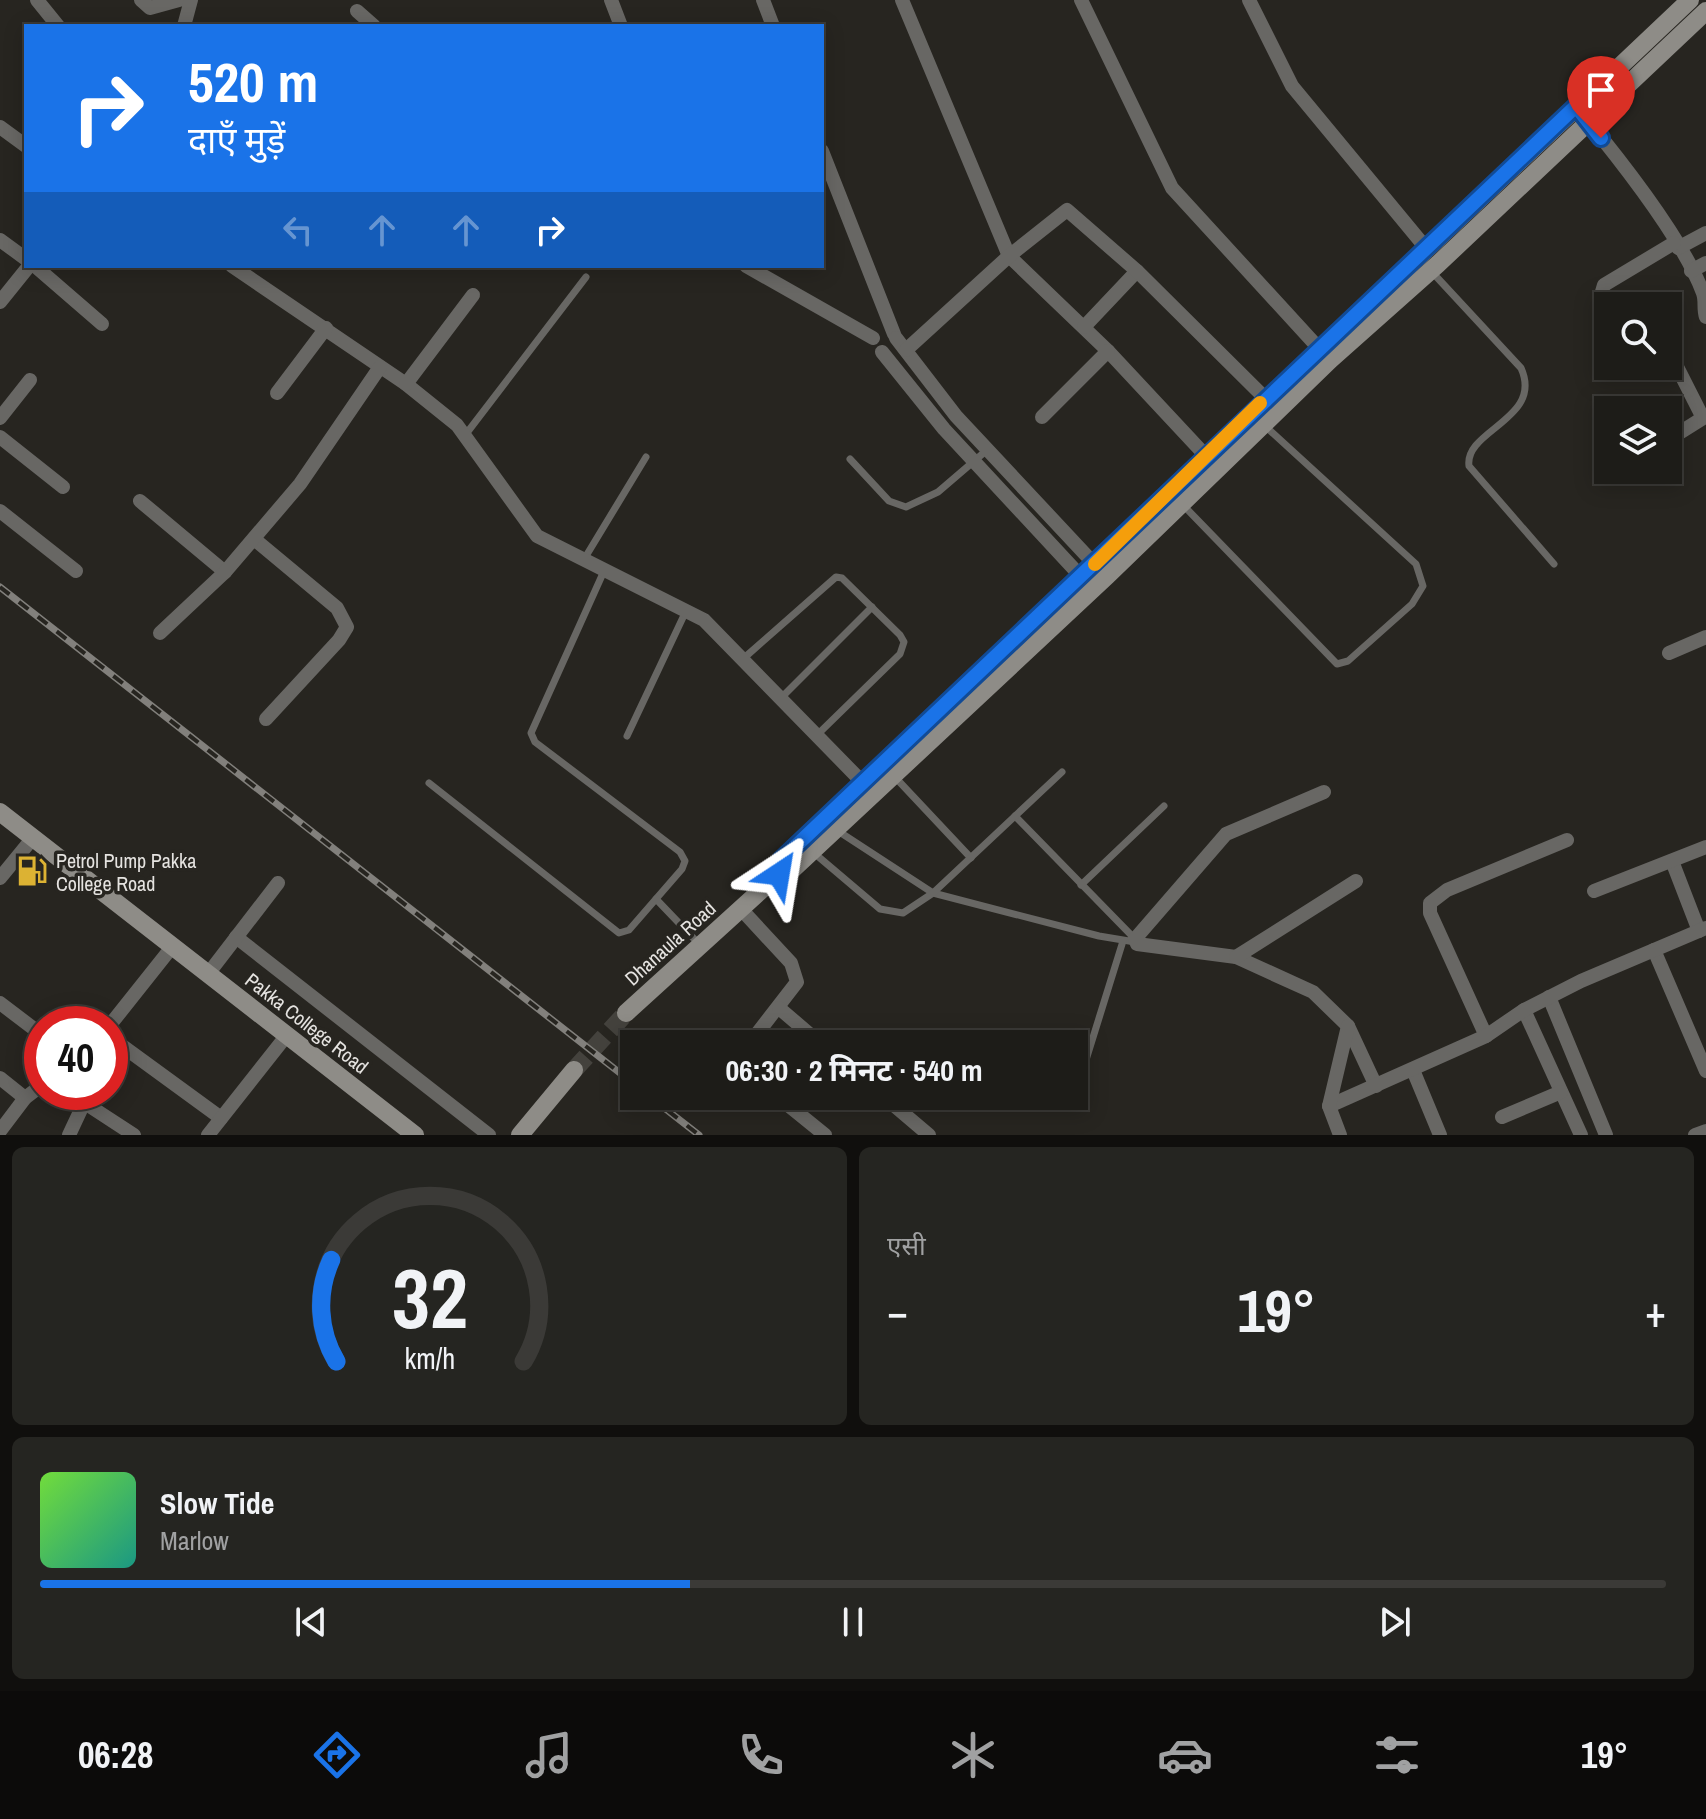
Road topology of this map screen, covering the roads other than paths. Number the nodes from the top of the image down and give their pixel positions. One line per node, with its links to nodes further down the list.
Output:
1 (37, 0): 14 (street)
2 (141, 0): 3 (street)
3 (179, 0)
4 (191, 0): 15 (street)
5 (611, 0): 17 (street)
6 (763, 0): 18 (street)
7 (902, 0): 28 (street)
8 (1081, 0): 50 (street)
9 (1249, 0): 27 (street)
10 (1690, 0): 19 (street, Dhanaula Road)
11 (1699, 0): 13 (lane)
12 (357, 11): 16 (street)
13 (1706, 11): 20 (street, Dhanaula Road)
14 (56, 24)
15 (185, 24)
16 (372, 24)
17 (620, 24)
18 (772, 24)
19 (1576, 106): 20 (street); 27 (street, Dhanaula Road)
20 (1589, 122): 26 (street); 36 (street, Dhanaula Road)
21 (0, 127): 22 (street)
22 (24, 145)
23 (824, 156): 47 (street)
24 (1706, 233): 26 (street)
25 (0, 240): 29 (street)
26 (1676, 245): 37 (street); 39 (street)
27 (1426, 248): 50 (street, Dhanaula Road)
28 (1009, 256): 35 (street); 44 (street); 47 (street)
29 (24, 258)
30 (1706, 263): 37 (street)
31 (30, 268): 41 (street)
32 (34, 268): 43 (street)
33 (235, 268): 45 (street)
34 (750, 268): 46 (street)
35 (1137, 271): 44 (street); 56 (street)
36 (1431, 271): 50 (street, Dhanaula Road); 74 (lane)
37 (1691, 271): 42 (street)
38 (586, 277): 61 (lane)
39 (1602, 292)
40 (473, 295): 54 (street)
41 (0, 302)
42 (1706, 317)
43 (102, 324)
44 (1084, 327): 48 (street)
45 (326, 328): 51 (street); 55 (street)
46 (873, 338): 47 (street); 49 (street)
47 (899, 341): 49 (street); 63 (street)
48 (1108, 351): 57 (street); 64 (street)
49 (882, 352): 67 (street)
50 (1324, 354): 56 (street, Dhanaula Road); 59 (street, Dhanaula Road)
51 (380, 367): 54 (street); 72 (street)
52 (1682, 377): 60 (street)
53 (30, 380): 58 (street)
54 (406, 384): 61 (street)
55 (277, 393)
56 (1265, 398): 59 (street, Dhanaula Road)
57 (1042, 417)
58 (0, 418)
59 (1257, 418): 64 (street, Dhanaula Road); 70 (street, Dhanaula Road); 70 (lane)
60 (1682, 431)
61 (466, 434): 73 (street)
62 (0, 437): 68 (street)
63 (987, 450): 67 (lane); 78 (street)
64 (1206, 456): 78 (street, Dhanaula Road)
65 (646, 457): 73 (lane)
66 (850, 459): 67 (lane)
67 (973, 461): 78 (street)
68 (63, 487)
69 (140, 501): 77 (street)
70 (1182, 504): 78 (street, Dhanaula Road)
71 (0, 511): 75 (street)
72 (254, 539): 77 (street); 86 (street)
73 (583, 561): 76 (street)
74 (1554, 564)
75 (76, 571)
76 (604, 571): 80 (street); 111 (lane)
77 (225, 572): 81 (street)
78 (1094, 577): 90 (street, Dhanaula Road); 92 (street, Dhanaula Road)
79 (872, 607): 84 (lane); 85 (lane); 88 (lane)
80 (686, 611): 84 (street); 87 (lane)
81 (160, 633)
82 (1706, 637): 83 (street)
83 (1669, 653)
84 (744, 658): 85 (street)
85 (781, 698): 88 (street)
86 (266, 719)
87 (627, 736)
88 (816, 736): 92 (street)
89 (1062, 772): 96 (lane)
90 (892, 774): 92 (street, Dhanaula Road); 102 (lane)
91 (429, 783): 111 (lane)
92 (868, 788): 97 (street, Dhanaula Road); 104 (street, Dhanaula Road)
93 (1324, 792): 115 (street)
94 (1164, 806): 108 (lane)
95 (0, 812): 98 (street, Pakka College Road)
96 (1015, 816): 102 (lane); 108 (lane)
97 (835, 829): 101 (street, Dhanaula Road); 110 (lane)
98 (32, 839): 105 (street); 117 (street, Pakka College Road)
99 (1567, 840): 132 (street)
100 (1706, 847): 103 (street)
101 (812, 851): 104 (street, Dhanaula Road); 110 (lane)
102 (971, 858): 110 (lane)
103 (1672, 861): 109 (street); 113 (street)
104 (779, 874): 112 (street, Dhanaula Road)
105 (0, 878)
106 (1356, 881): 119 (street)
107 (278, 883): 114 (street)
108 (1081, 885): 115 (lane)
109 (1594, 891)
110 (933, 893): 115 (lane)
111 (656, 899): 116 (lane)
112 (741, 909): 116 (street, Dhanaula Road); 124 (street)
113 (1703, 930): 118 (street)
114 (236, 937): 120 (street); 157 (street)
115 (1131, 941): 119 (street); 134 (lane)
116 (700, 945): 126 (street, Dhanaula Road)
117 (172, 947): 120 (street, Pakka College Road); 123 (street)
118 (1654, 950): 121 (street); 137 (street)
119 (1236, 957): 128 (street)
120 (208, 974): 131 (street, Pakka College Road)
121 (1549, 997): 125 (street); 164 (street)
122 (0, 1003): 127 (street)
123 (125, 1006)
124 (779, 1008): 129 (street); 130 (street)
125 (1524, 1010): 132 (street); 140 (street)
126 (626, 1013)
127 (24, 1021)
128 (1348, 1026): 139 (street); 143 (street)
129 (761, 1030)
130 (805, 1030)
131 (287, 1035): 149 (street); 156 (street, Pakka College Road)
132 (1486, 1036): 136 (street)
133 (128, 1050): 149 (street)
134 (1088, 1057)
135 (574, 1070): 158 (street)
136 (1413, 1070): 139 (street); 162 (street)
137 (1706, 1071)
138 (0, 1078): 141 (street)
139 (1376, 1086): 143 (street)
140 (1561, 1092): 148 (street); 151 (street)
141 (24, 1097)
142 (24, 1099): 150 (street)
143 (1329, 1106): 161 (street)
144 (81, 1110): 154 (street)
145 (94, 1110): 153 (street)
146 (794, 1110): 159 (street)
147 (900, 1110): 160 (street)
148 (1502, 1117)
149 (221, 1118): 155 (street)
150 (0, 1131)
151 (1580, 1131): 163 (street)
152 (1706, 1131): 165 (street)
153 (129, 1134)
154 (69, 1135)
155 (208, 1135)
156 (415, 1135)
157 (489, 1135)
158 (520, 1135)
159 (825, 1135)
160 (929, 1135)
161 (1340, 1135)
162 (1440, 1135)
163 (1599, 1135)
164 (1606, 1135)
165 (1695, 1135)

